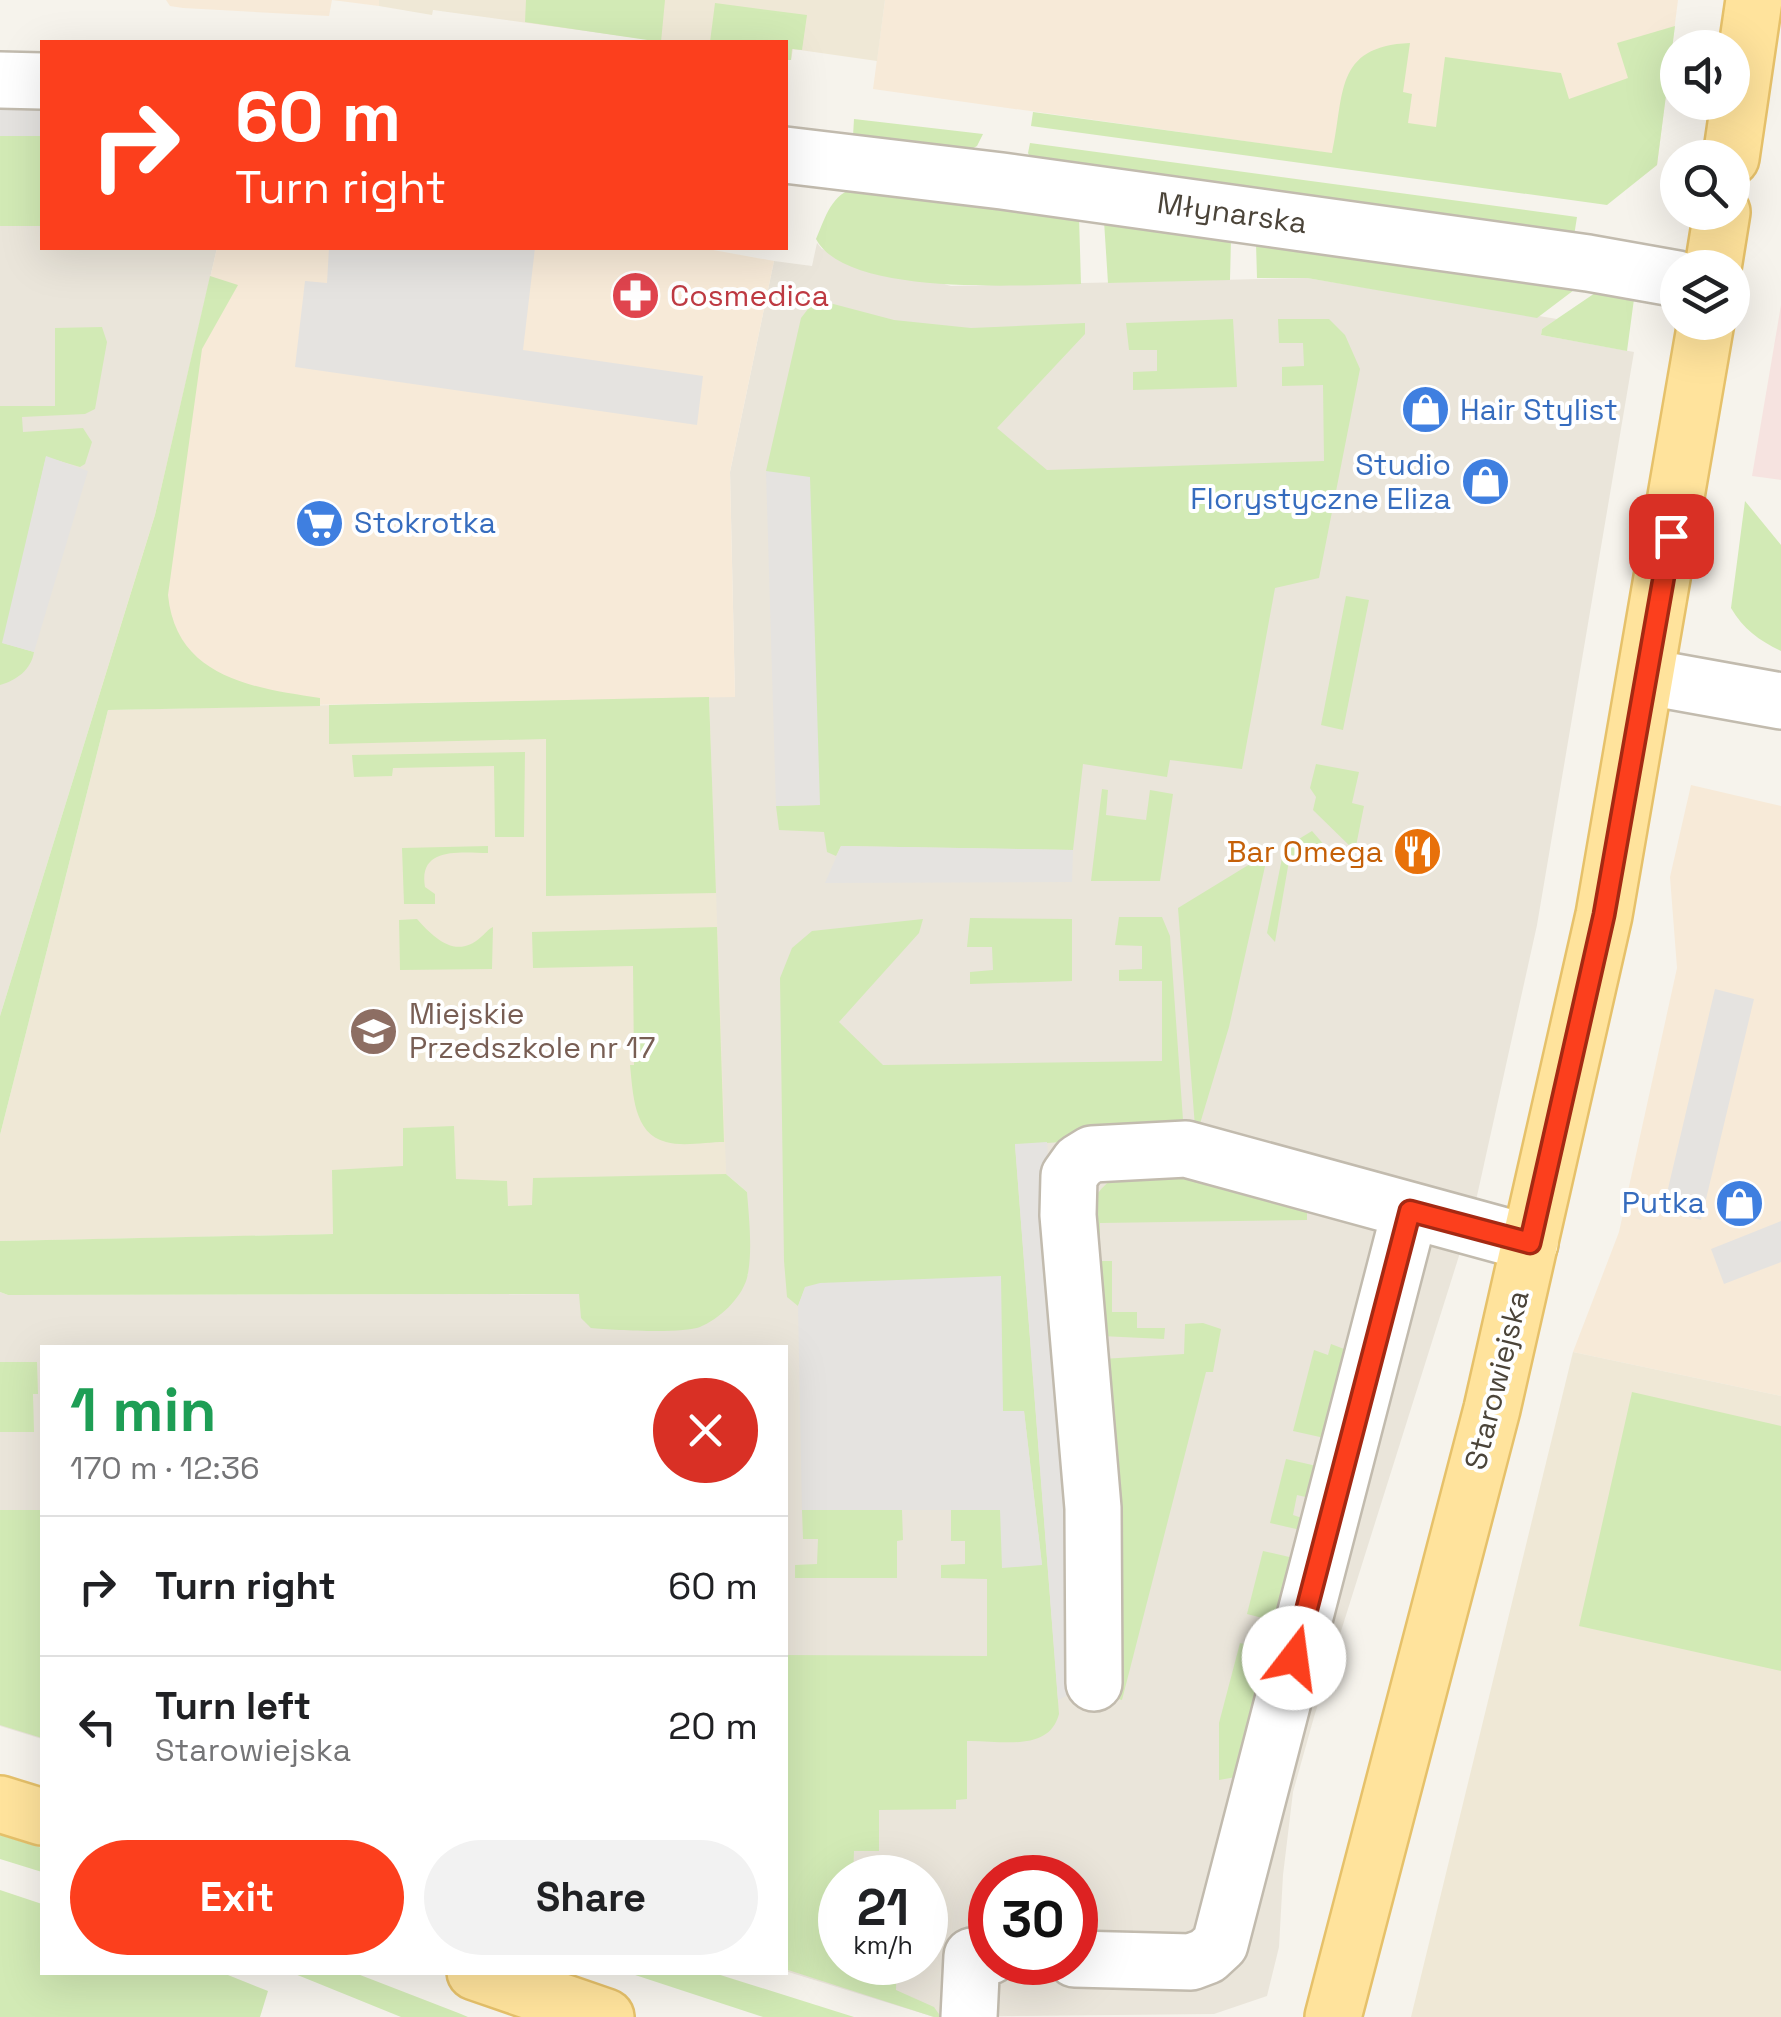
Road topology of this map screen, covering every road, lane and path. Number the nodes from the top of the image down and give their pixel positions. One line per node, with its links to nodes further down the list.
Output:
1 (1754, 0): 4 (main road)
2 (0, 80): 3 (street)
3 (40, 81)
4 (1734, 140)
5 (788, 154): 6 (street, Młynarska)
6 (1660, 276)
7 (1703, 340): 8 (main road, Starowiejska)
8 (1648, 676): 9 (street); 11 (main road, Starowiejska)
9 (1781, 701)
10 (1410, 1211): 11 (street); 12 (street); 15 (street)
11 (1530, 1243): 20 (main road, Starowiejska)
12 (1094, 1684)
13 (0, 1804): 14 (main road)
14 (40, 1816)
15 (1098, 1960)
16 (484, 1975): 18 (main road)
17 (971, 1985): 19 (street)
18 (606, 2017)
19 (970, 2017)
20 (1333, 2017)

